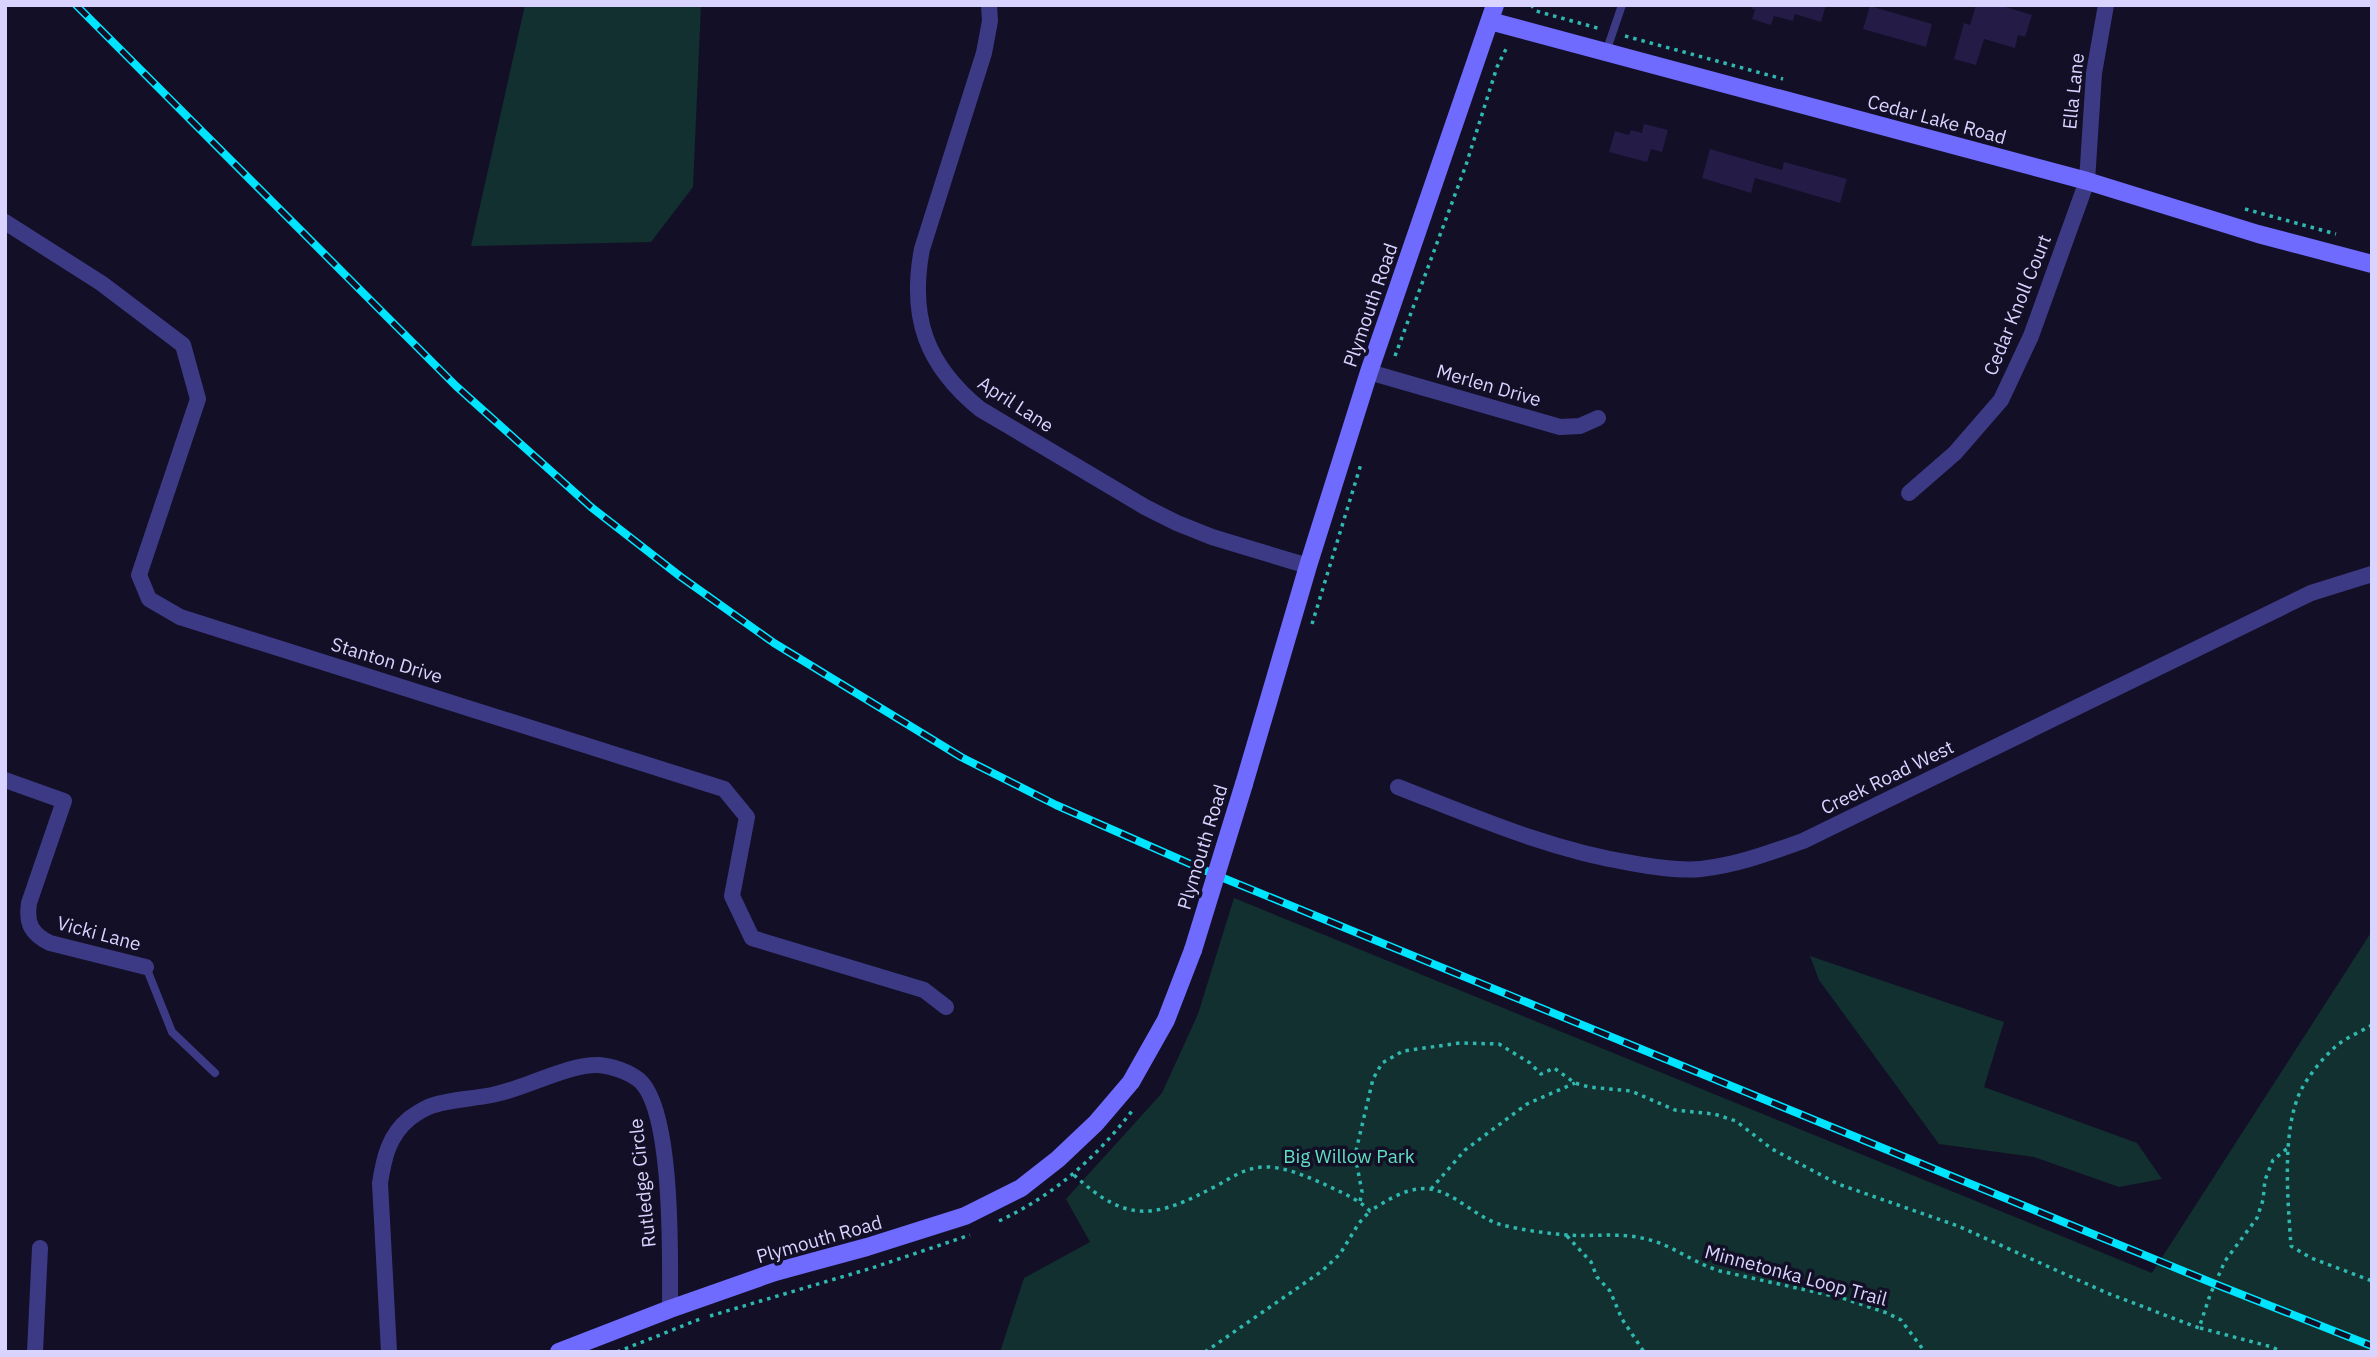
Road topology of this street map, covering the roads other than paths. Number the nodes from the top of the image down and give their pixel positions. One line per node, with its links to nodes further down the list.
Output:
1 (989, 5): 12 (street, April Lane)
2 (1622, 5): 5 (lane)
3 (2106, 5): 6 (street, Ella Lane)
4 (1493, 13): 5 (main road, Cedar Lake Road); 9 (main road, Plymouth Road)
5 (1606, 52): 6 (main road, Cedar Lake Road)
6 (2087, 181): 8 (main road, Cedar Lake Road); 11 (street, Cedar Knoll Court)
7 (5, 222): 17 (street, Stanton Drive)
8 (2372, 264)
9 (1369, 372): 10 (street, Merlen Drive); 12 (main road, Plymouth Road)
10 (1598, 418)
11 (1909, 493)
12 (1308, 566): 20 (main road, Plymouth Road, bridge)
13 (2372, 574): 15 (street, Creek Road West)
14 (5, 780): 16 (street, Vicki Lane)
15 (1398, 787)
16 (146, 967): 18 (lane)
17 (946, 1007)
18 (215, 1073)
19 (40, 1248): 21 (street)
20 (670, 1309): 22 (street, Rutledge Circle); 23 (main road, Plymouth Road)
21 (35, 1352)
22 (389, 1352)
23 (559, 1352)

